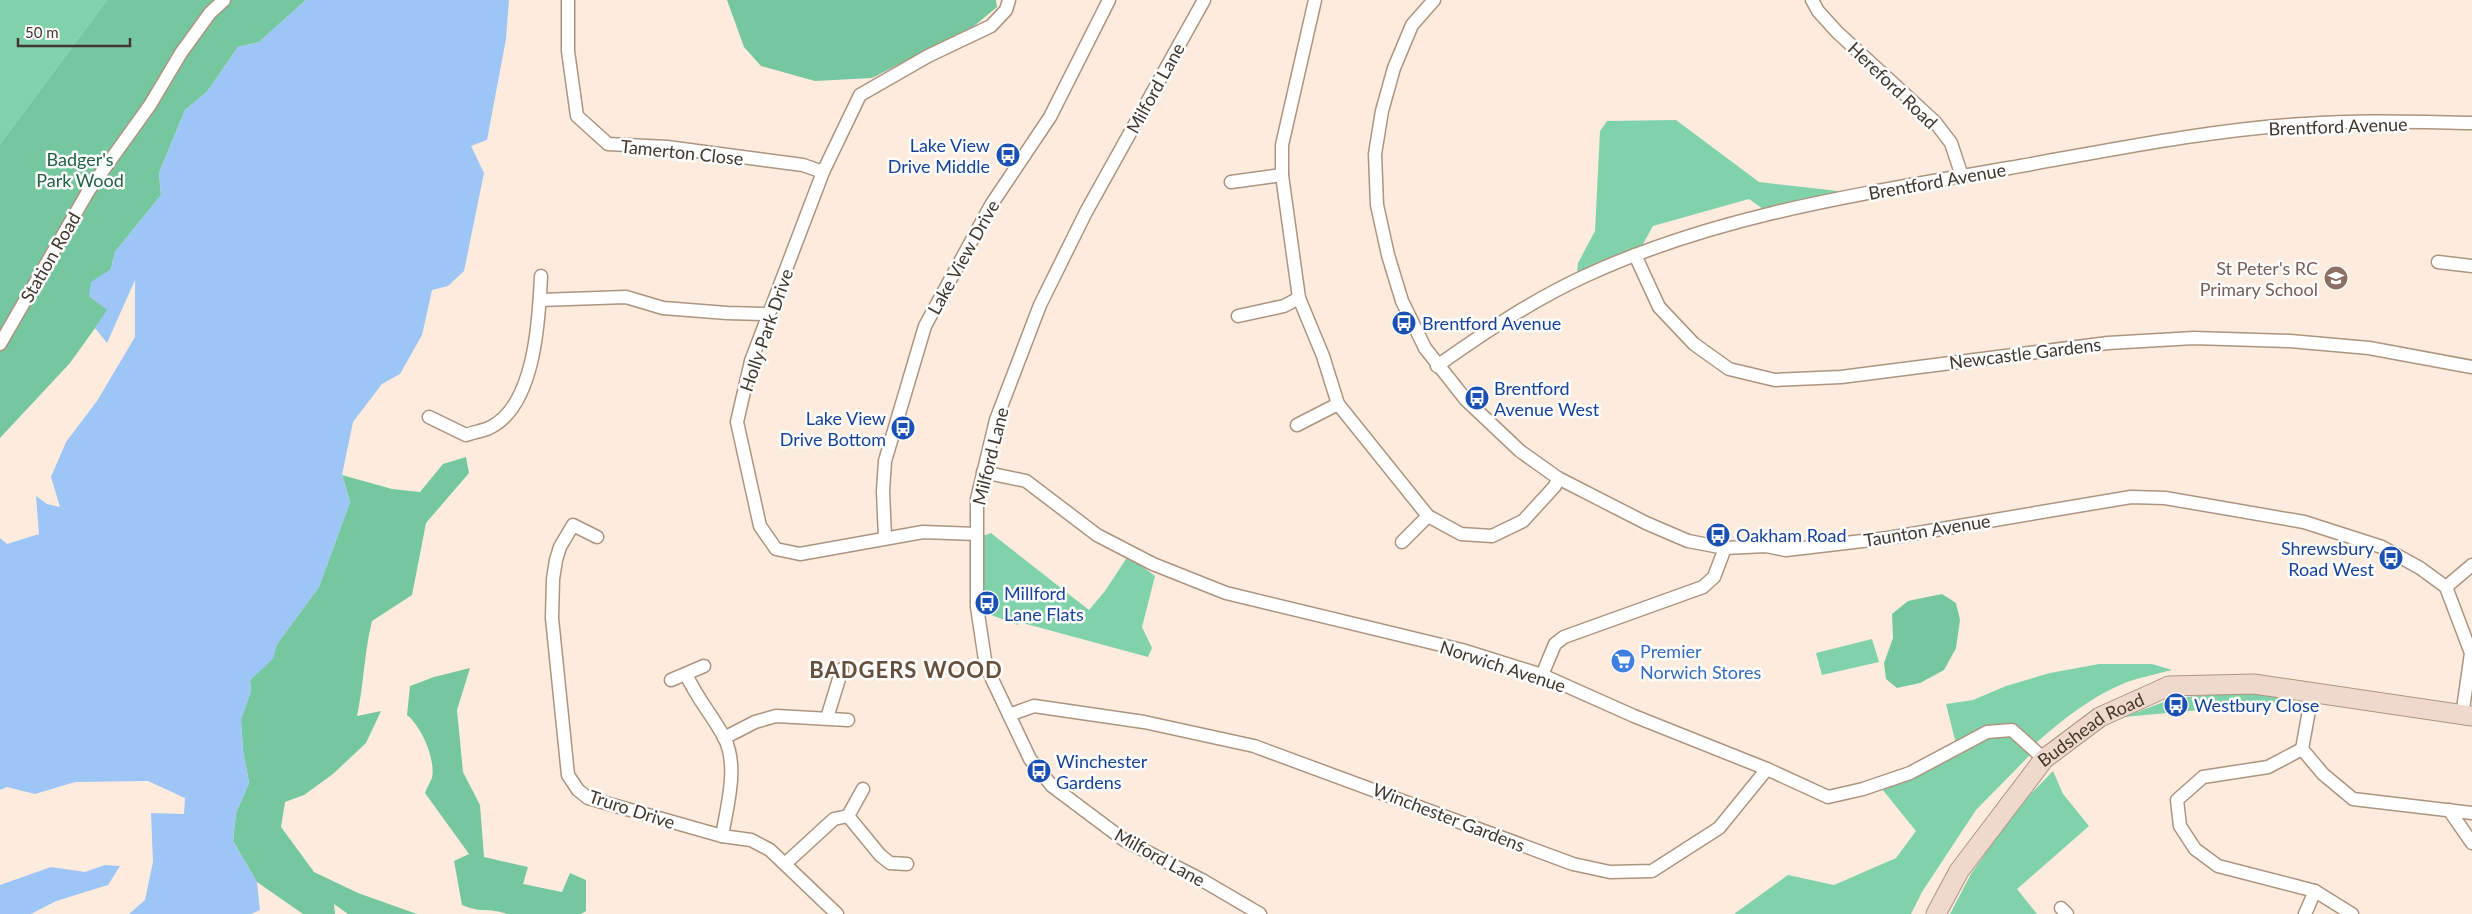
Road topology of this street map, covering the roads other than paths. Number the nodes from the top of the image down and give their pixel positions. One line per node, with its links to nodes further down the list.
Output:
1 (224, 0): 22 (street, Station Road)
2 (568, 0): 10 (street, Tamerton Close)
3 (1009, 0): 10 (street, Holly Park Drive)
4 (1109, 0): 33 (street, Lake View Drive)
5 (1204, 0): 28 (street, Milford Lane)
6 (1315, 0): 11 (street)
7 (1434, 0): 23 (street, Taunton Avenue)
8 (1812, 0): 12 (street, Hereford Road)
9 (2472, 124): 12 (street, Brentford Avenue)
10 (824, 172): 20 (street, Holly Park Drive)
11 (1282, 175): 13 (street); 18 (street)
12 (1962, 176): 14 (street, Brentford Avenue)
13 (1231, 182)
14 (1635, 255): 23 (street, Brentford Avenue); 24 (street, Newcastle Gardens)
15 (2438, 262): 16 (street)
16 (2472, 266)
17 (541, 276): 19 (street)
18 (1299, 298): 21 (street); 25 (street)
19 (540, 300): 20 (street); 26 (street)
20 (769, 314): 33 (street, Holly Park Drive)
21 (1238, 316)
22 (0, 344)
23 (1437, 366): 29 (street, Taunton Avenue)
24 (2472, 367)
25 (1338, 404): 27 (street); 30 (street)
26 (429, 418)
27 (1297, 425)
28 (983, 472): 31 (street, Milford Lane); 41 (street, Norwich Avenue)
29 (1558, 478): 30 (street); 35 (street, Taunton Avenue)
30 (1428, 516): 34 (street)
31 (976, 534): 33 (street, Holly Park Drive); 44 (street, Milford Lane)
32 (597, 537): 56 (street, Truro Drive)
33 (885, 538)
34 (1402, 542)
35 (1725, 548): 37 (street, Taunton Avenue); 41 (street)
36 (2472, 565): 37 (street)
37 (2446, 587): 45 (street)
38 (704, 666): 40 (street)
39 (842, 668): 46 (street)
40 (686, 674): 42 (street); 48 (street)
41 (1542, 675): 51 (street, Norwich Avenue)
42 (671, 680)
43 (2312, 694): 45 (street, Budshead Road); 49 (street); 50 (street, Budshead Road)
44 (1009, 715): 51 (street, Winchester Gardens); 62 (street, Milford Lane)
45 (2467, 716)
46 (827, 718): 47 (street); 48 (street)
47 (848, 720)
48 (724, 738): 56 (street)
49 (2302, 749): 53 (street); 60 (street)
50 (2044, 758): 51 (street, Norwich Avenue); 63 (street, Budshead Road)
51 (1767, 768)
52 (863, 789): 55 (street)
53 (2449, 810): 54 (street); 57 (street)
54 (2472, 813)
55 (848, 816): 58 (street); 59 (street)
56 (722, 836): 58 (street, Truro Drive)
57 (2472, 842)
58 (786, 864): 61 (street, Truro Drive)
59 (907, 864)
60 (2315, 891): 64 (street); 65 (street)
61 (837, 914)
62 (1260, 914)
63 (1936, 914)
64 (2305, 914)
65 (2352, 914)

